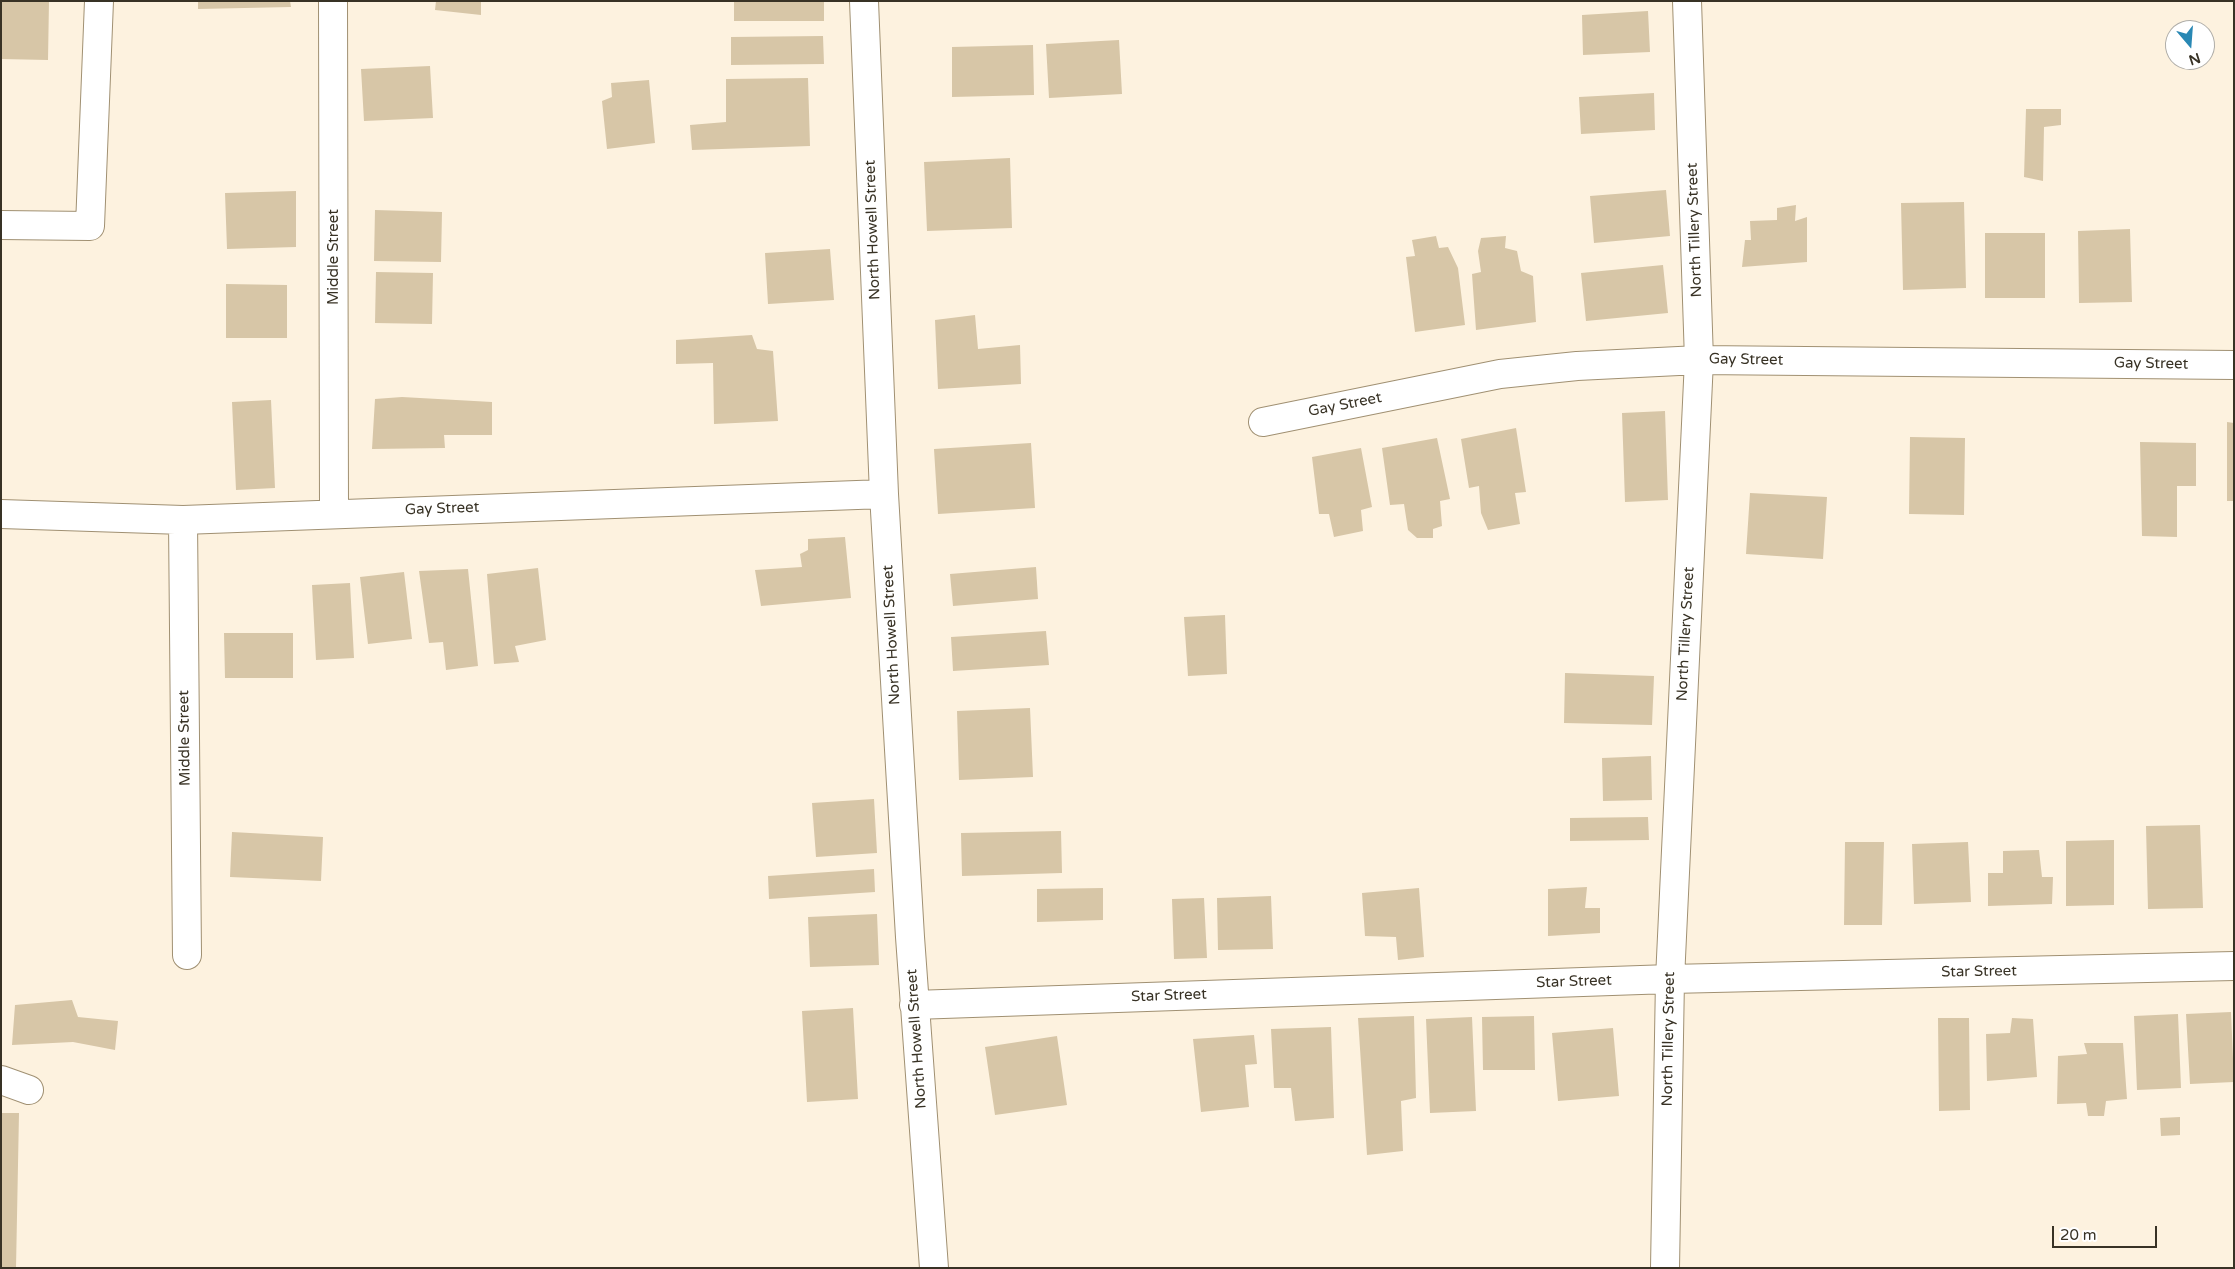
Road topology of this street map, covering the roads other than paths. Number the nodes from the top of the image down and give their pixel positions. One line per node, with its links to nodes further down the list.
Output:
1 (99, 1): 5 (street)
2 (333, 1): 10 (street, Middle Street)
3 (864, 1): 9 (street, North Howell Street)
4 (1687, 1): 6 (street, North Tillery Street)
5 (1, 224)
6 (1700, 360): 7 (street, Gay Street); 8 (street, Gay Street); 15 (street, North Tillery Street)
7 (2234, 365)
8 (1263, 422)
9 (884, 494): 10 (street, Gay Street); 16 (street, North Howell Street)
10 (334, 513): 12 (street, Gay Street)
11 (1, 514): 12 (street, Gay Street)
12 (182, 520): 13 (street, Middle Street)
13 (187, 955)
14 (2234, 966): 15 (street, Star Street)
15 (1670, 979): 16 (street, Star Street); 20 (street, North Tillery Street)
16 (914, 1005): 19 (street, North Howell Street)
17 (1, 1080): 18 (street)
18 (29, 1090)
19 (934, 1268)
20 (1664, 1268)

